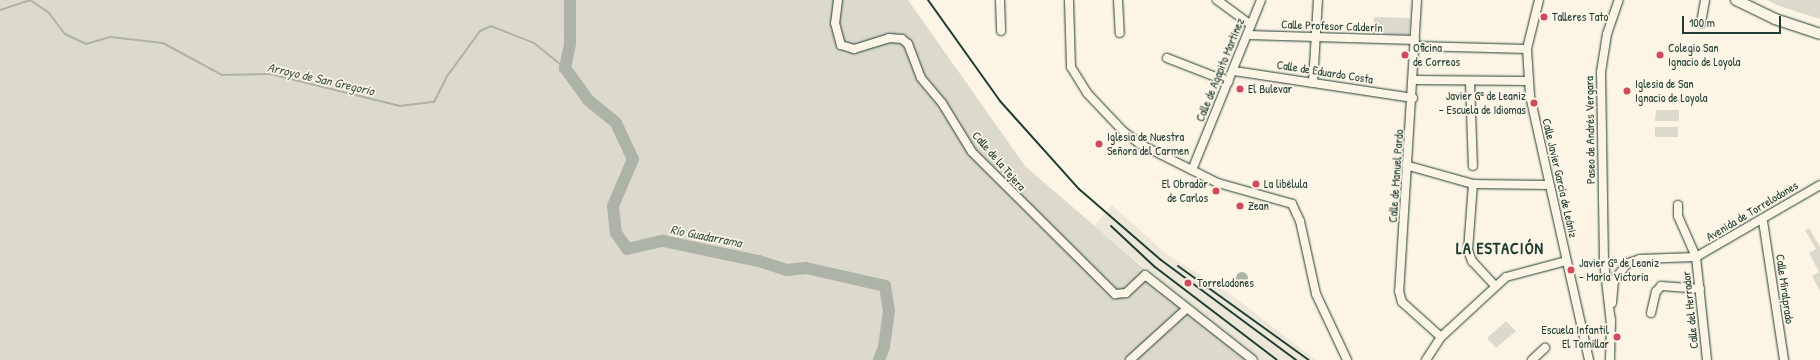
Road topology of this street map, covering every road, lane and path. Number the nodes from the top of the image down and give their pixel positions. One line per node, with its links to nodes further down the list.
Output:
1 (838, 0): 44 (street, Calle de la Tejera)
2 (1000, 0): 15 (street)
3 (1069, 0): 32 (street)
4 (1118, 0): 16 (street)
5 (1217, 0): 14 (street)
6 (1261, 0): 14 (street, Calle de Agapito Martínez)
7 (1318, 0): 19 (street)
8 (1417, 0): 20 (street, Calle de Manuel Pardo)
9 (1539, 0): 21 (street, Calle Javier García de Leániz)
10 (1619, 0): 40 (street, Paseo de Andrés Vergara)
11 (1706, 0): 13 (street)
12 (1736, 0): 17 (main road)
13 (1701, 23)
14 (1251, 25): 18 (street, Calle de Agapito Martínez)
15 (1002, 31)
16 (1120, 33)
17 (1820, 34)
18 (1248, 35): 19 (street, Calle Profesor Calderín); 23 (street, Calle de Agapito Martínez)
19 (1313, 37): 20 (street, Calle Profesor Calderín); 26 (street)
20 (1415, 43): 21 (street, Calle Profesor Calderín); 24 (street, Calle de Manuel Pardo)
21 (1527, 49): 28 (street, Calle Javier García de Leániz)
22 (1167, 58): 25 (street)
23 (1234, 71): 25 (street, Calle de Agapito Martínez); 26 (street, Calle de Eduardo Costa)
24 (1414, 80): 27 (street); 29 (street, Calle de Manuel Pardo)
25 (1229, 82): 32 (street, Calle de Agapito Martínez)
26 (1313, 82): 29 (street, Calle de Eduardo Costa)
27 (1470, 82): 28 (street); 31 (street)
28 (1529, 82): 34 (street, Calle Javier García de Leániz)
29 (1413, 98): 30 (street, Calle de Manuel Pardo)
30 (1409, 166): 33 (street); 47 (street, Calle de Manuel Pardo)
31 (1473, 166)
32 (1192, 170): 51 (street)
33 (1473, 184): 34 (street); 42 (street)
34 (1548, 185): 39 (street, Calle Javier García de Leániz)
35 (1820, 185): 37 (street, Avenida de Torrelodones)
36 (1678, 205): 38 (street, Avenida de Torrelodones)
37 (1763, 221): 38 (street, Avenida de Torrelodones); 57 (street, Calle Miralprado)
38 (1696, 258): 41 (street, Avenida de Torrelodones); 43 (street, Calle del Herrador)
39 (1566, 261): 42 (street); 54 (street, Calle Javier García de Leániz)
40 (1604, 262): 41 (street); 46 (street, Paseo de Andrés Vergara)
41 (1619, 270): 46 (street)
42 (1495, 286): 47 (street)
43 (1700, 289): 45 (street); 56 (street, Calle del Herrador)
44 (1186, 309): 49 (street); 50 (street, Calle de la Tejera)
45 (1651, 313)
46 (1611, 324): 55 (street)
47 (1440, 337): 52 (street)
48 (1545, 348): 53 (street)
49 (1130, 360)
50 (1253, 360)
51 (1347, 360)
52 (1426, 360)
53 (1532, 360)
54 (1589, 360)
55 (1610, 360)
56 (1707, 360)
57 (1784, 360)

